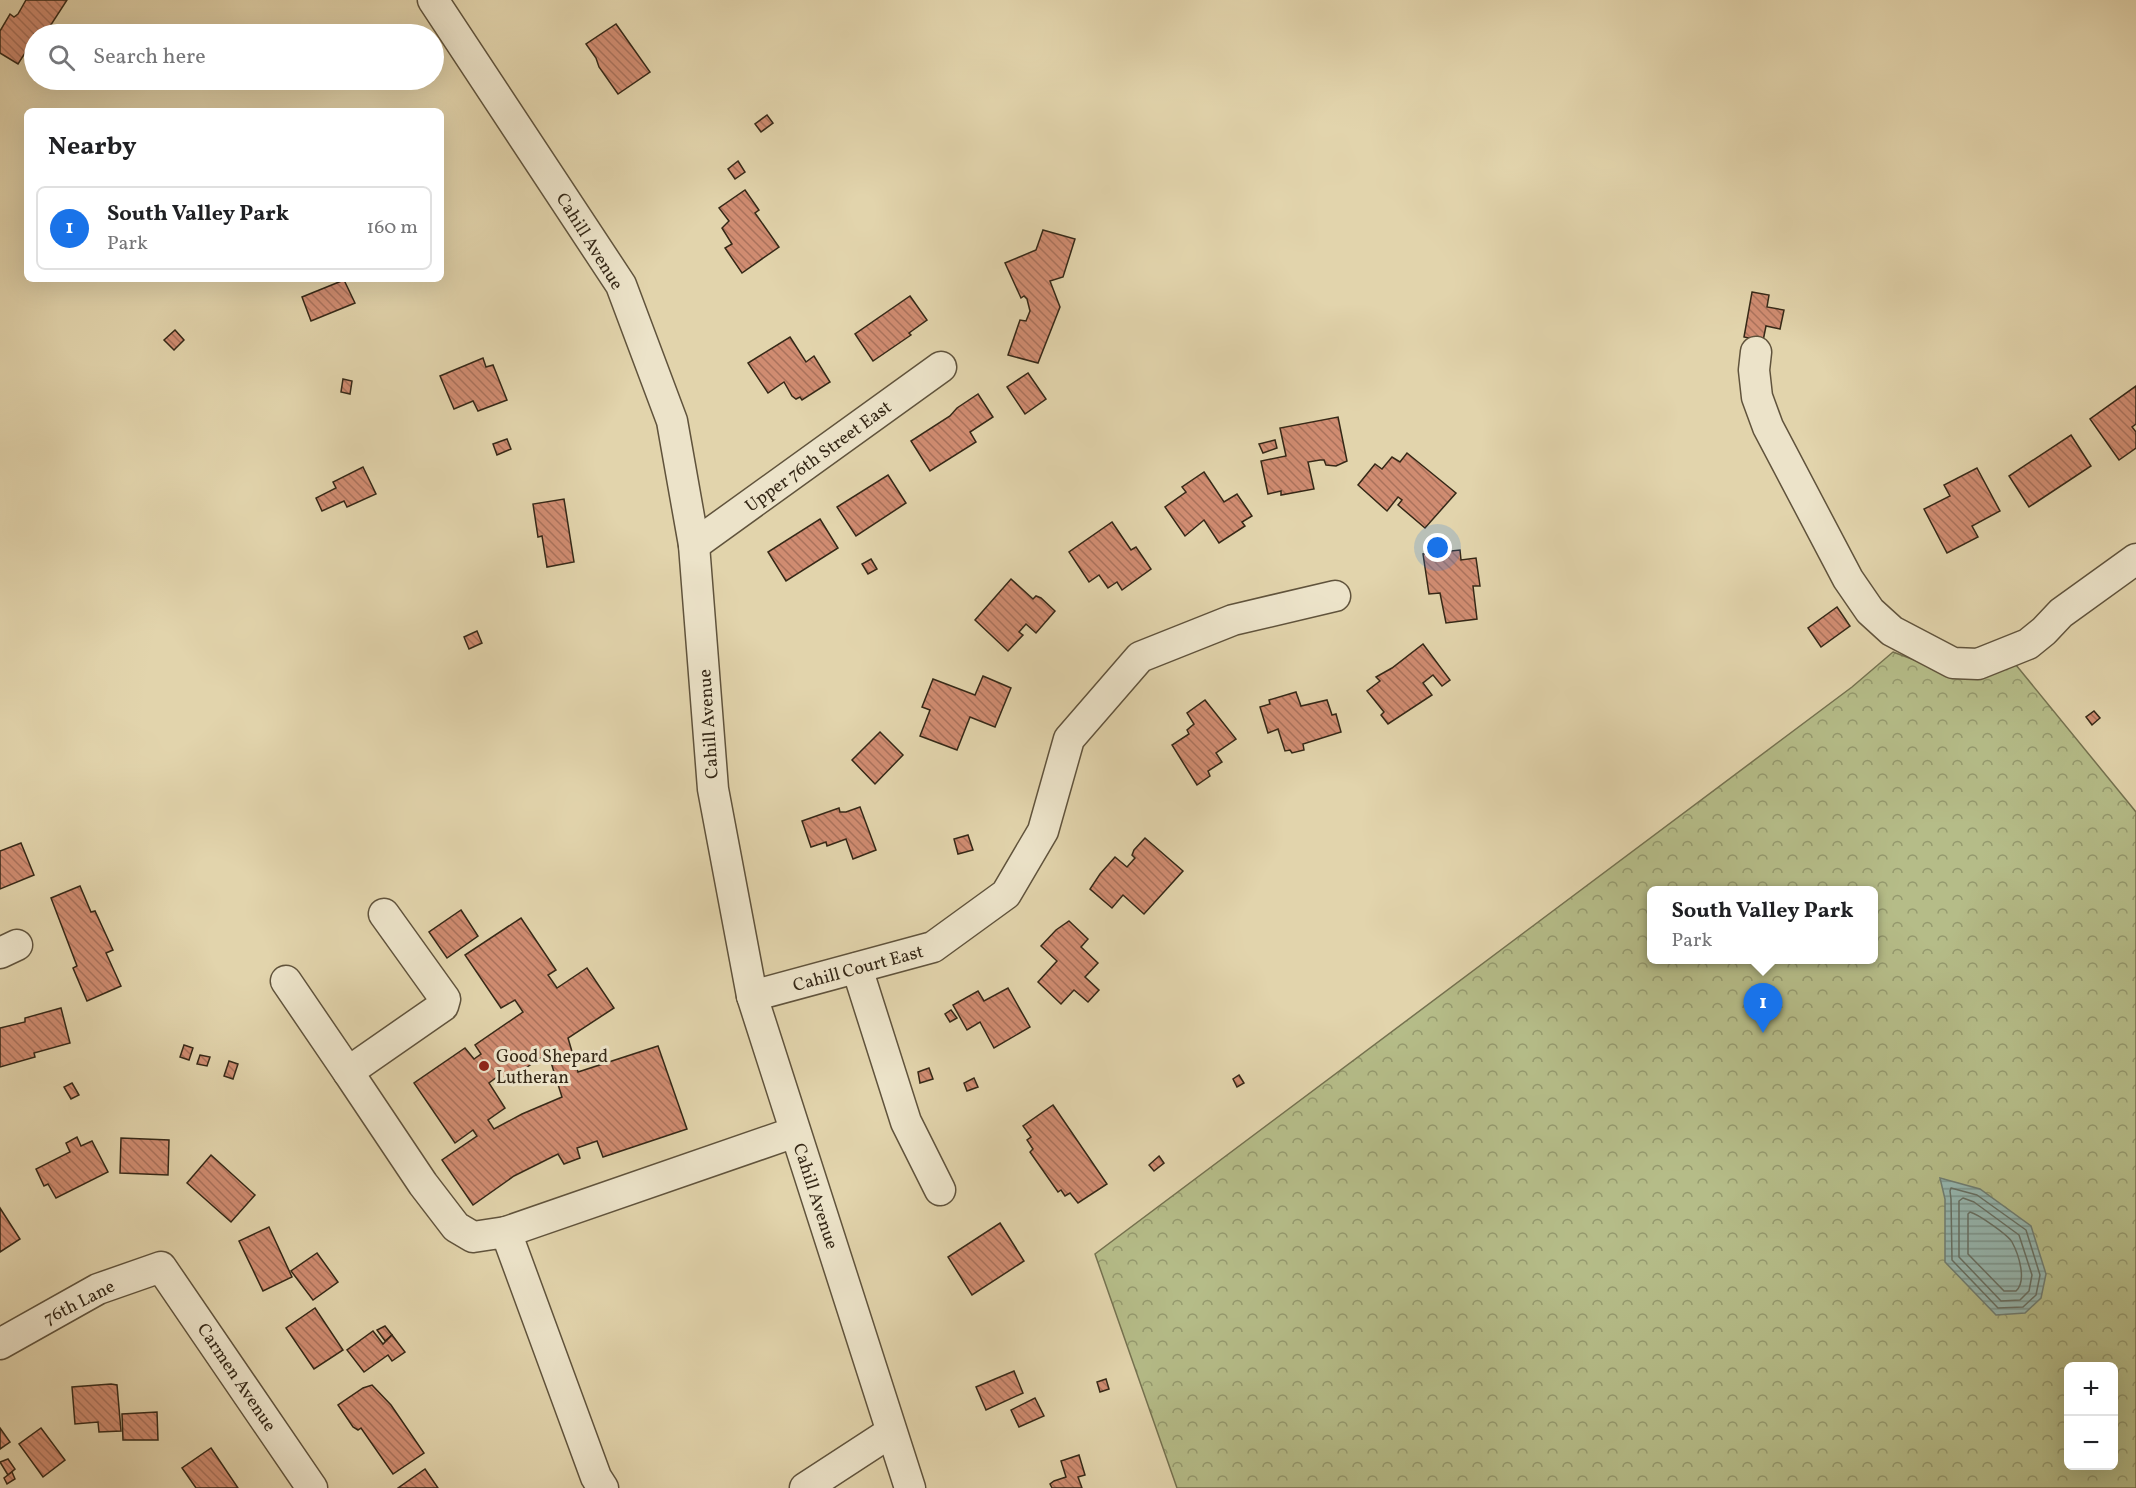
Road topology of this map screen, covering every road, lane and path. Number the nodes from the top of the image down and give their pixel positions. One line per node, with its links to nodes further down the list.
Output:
1 (433, 0): 4 (street, Cahill Avenue)
2 (1756, 352): 5 (street)
3 (941, 367): 4 (street, Upper 76th Street East)
4 (694, 545): 10 (street, Cahill Avenue)
5 (2136, 559)
6 (1335, 596): 8 (street, Cahill Court East)
7 (384, 914): 11 (street)
8 (857, 968): 10 (street, Cahill Court East); 13 (street)
9 (286, 981): 11 (street)
10 (752, 996): 12 (street, Cahill Avenue)
11 (348, 1072): 14 (street)
12 (795, 1132): 14 (street); 17 (street, Cahill Avenue)
13 (940, 1190)
14 (506, 1232): 19 (street)
15 (161, 1267): 16 (street, 76th Lane); 18 (street, Carmen Avenue)
16 (0, 1344)
17 (891, 1432): 20 (street); 21 (street, Cahill Avenue)
18 (312, 1488)
19 (603, 1488)
20 (805, 1488)
21 (910, 1488)

